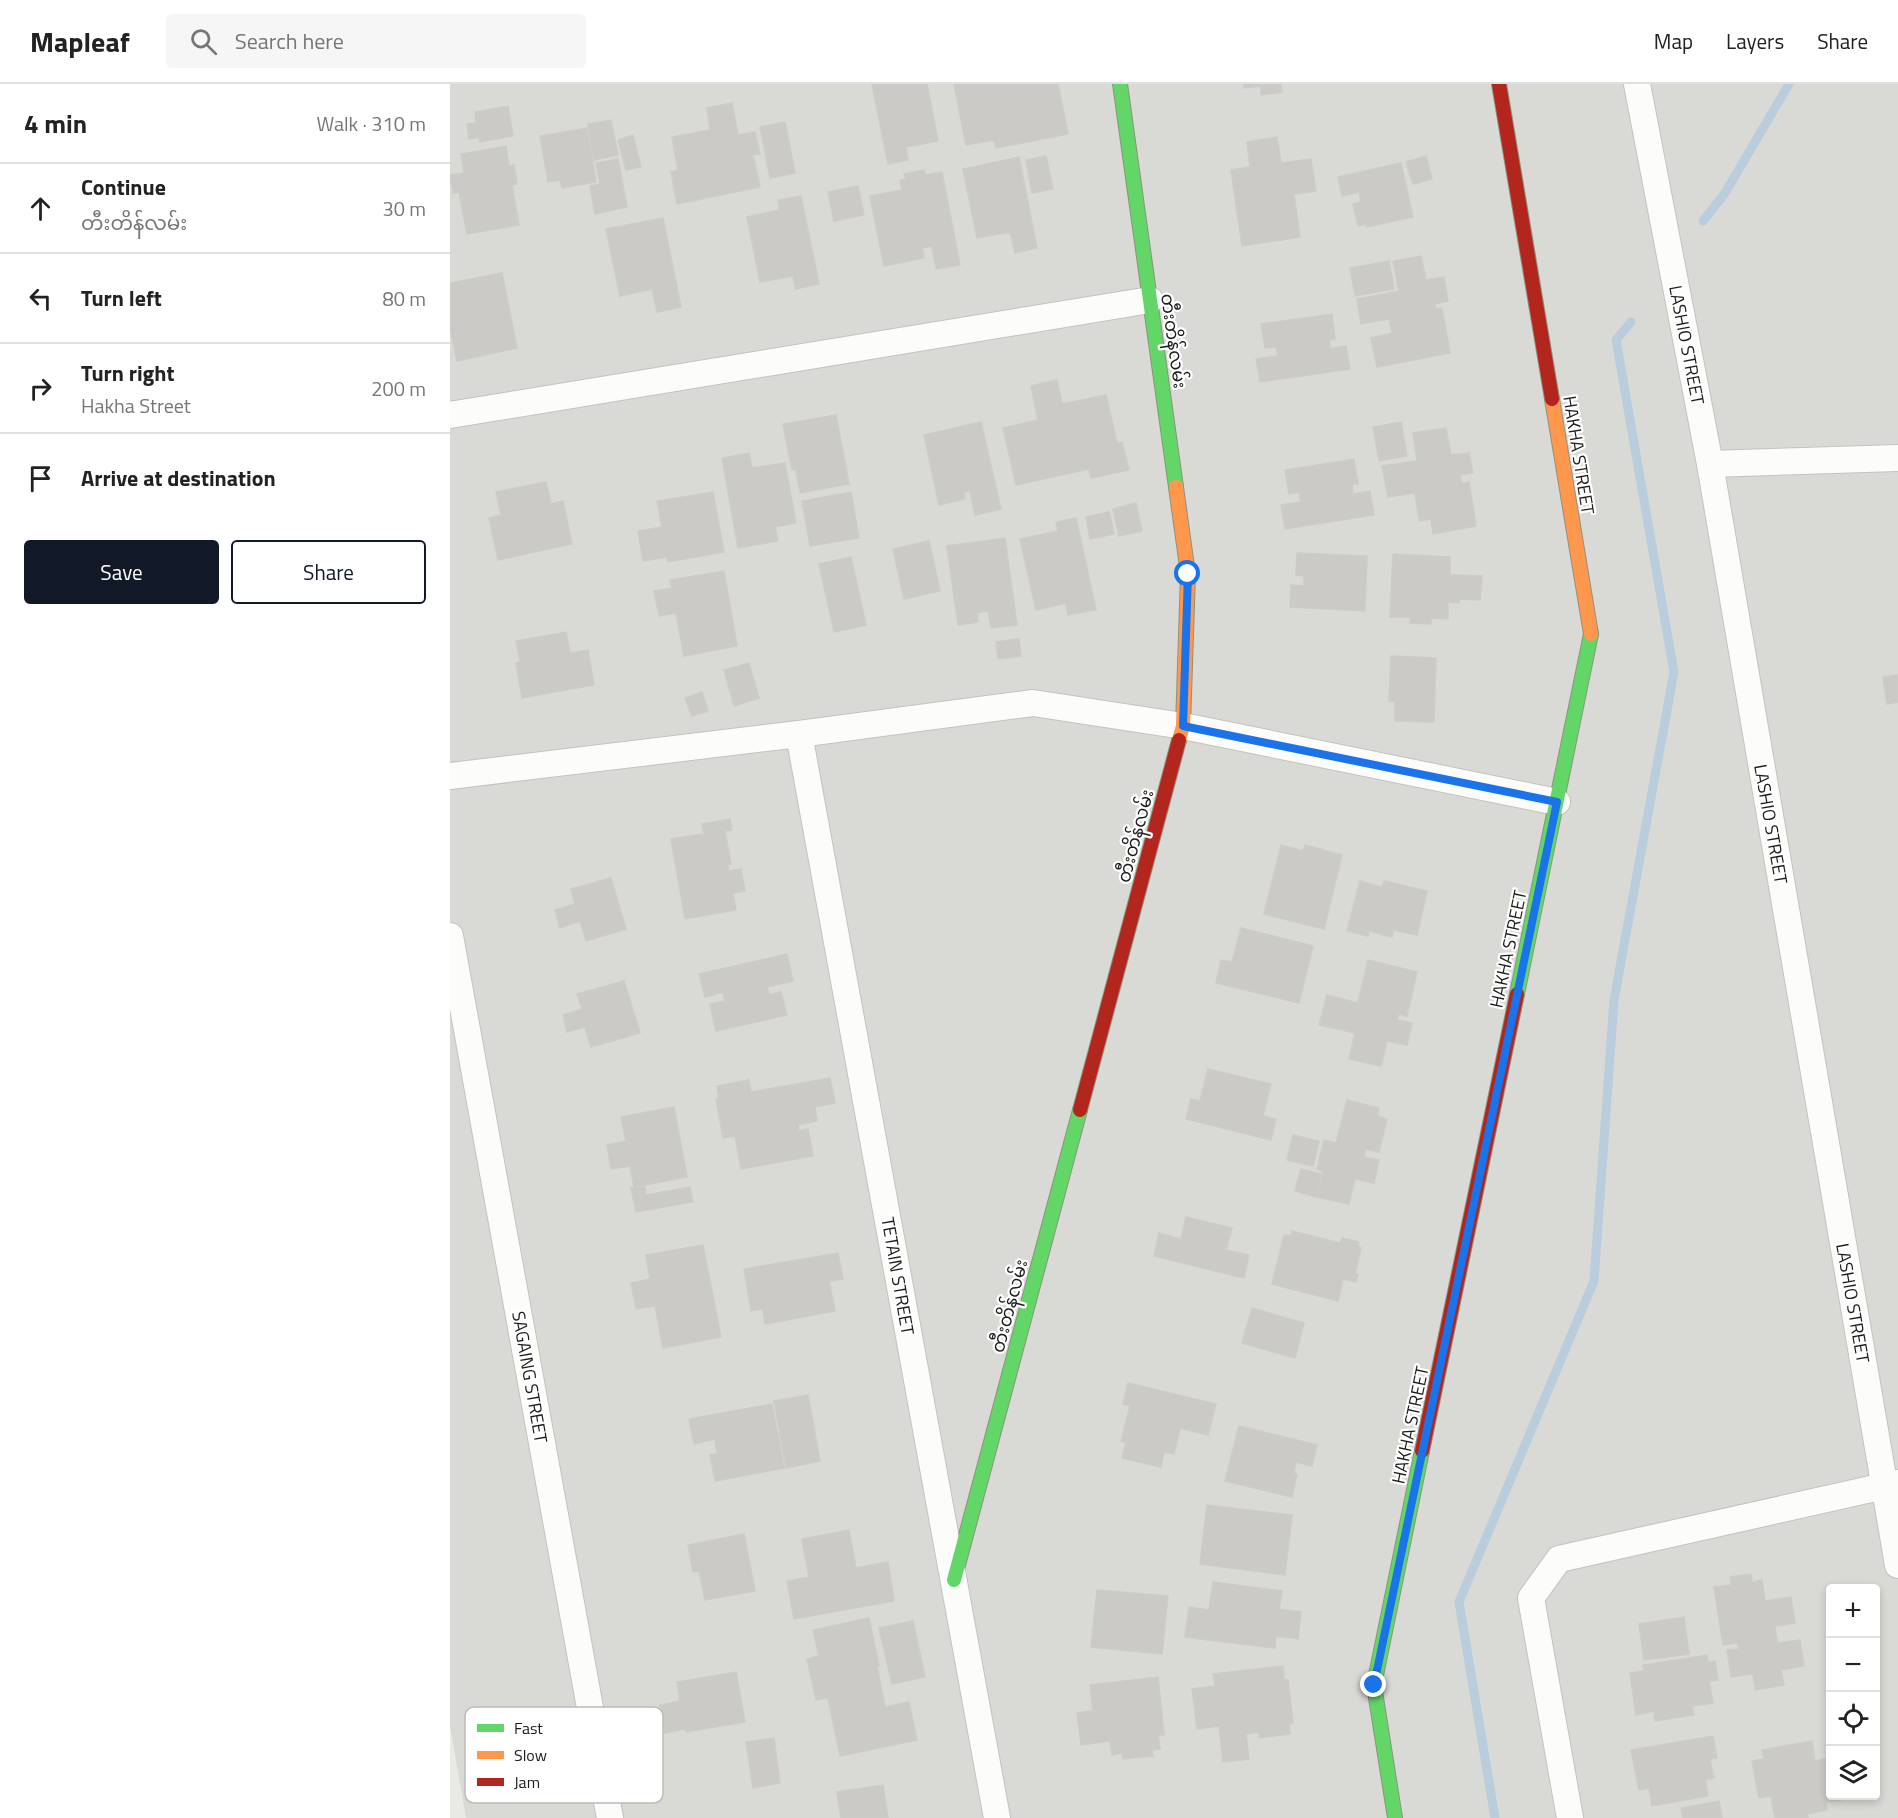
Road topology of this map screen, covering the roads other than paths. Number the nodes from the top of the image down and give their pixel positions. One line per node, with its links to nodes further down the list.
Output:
1 (1120, 84): 4 (street, တီးတိန်လမ်း)
2 (1499, 84): 11 (street, HAKHA STREET)
3 (1636, 84): 7 (street, LASHIO STREET)
4 (1150, 300): 5 (street); 8 (street, တီးတိန်လမ်း)
5 (450, 415)
6 (1898, 458): 7 (street)
7 (1710, 464): 13 (street, LASHIO STREET)
8 (1183, 726): 9 (street); 11 (street); 15 (street, တီးတိန်လမ်း)
9 (799, 734): 10 (street); 15 (street, TETAIN STREET)
10 (450, 776)
11 (1557, 802): 20 (street, HAKHA STREET)
12 (450, 936): 16 (street, SAGAING STREET)
13 (1891, 1484): 14 (street, LASHIO STREET); 21 (street)
14 (1898, 1565)
15 (954, 1580): 19 (street, TETAIN STREET)
16 (590, 1707)
17 (607, 1803): 18 (street, SAGAING STREET)
18 (610, 1818)
19 (997, 1818)
20 (1395, 1818)
21 (1570, 1818)

